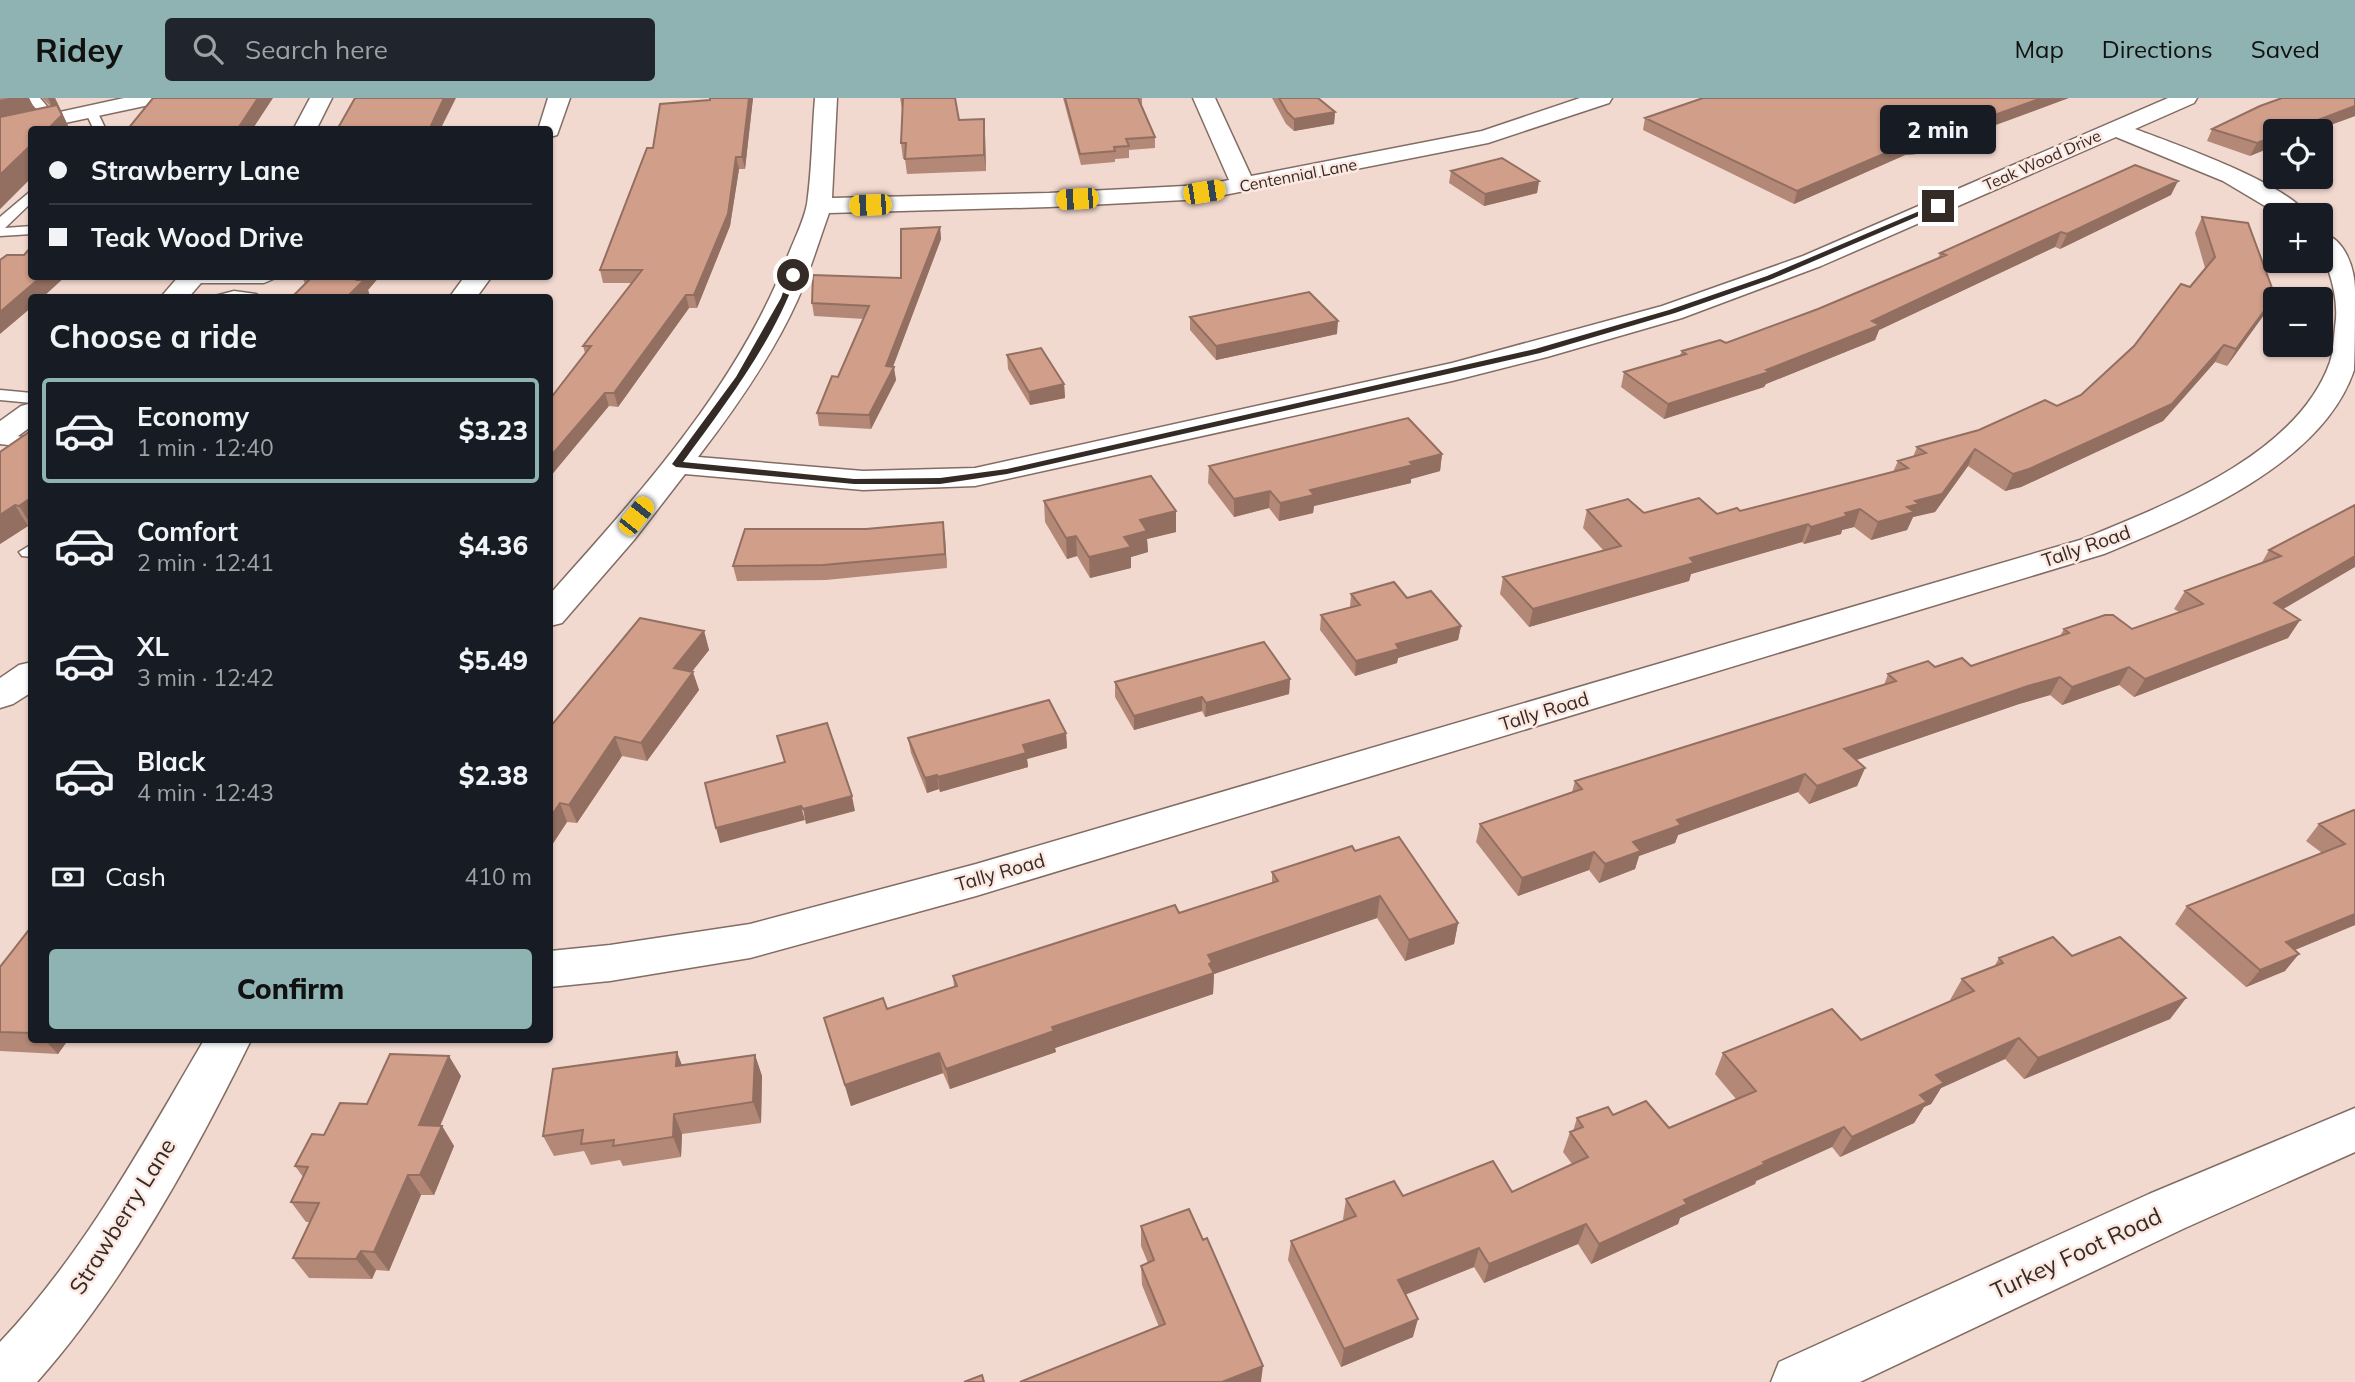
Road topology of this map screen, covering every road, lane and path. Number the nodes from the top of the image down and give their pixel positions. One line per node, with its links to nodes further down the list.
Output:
1 (155, 98): 10 (street)
2 (321, 98): 11 (street)
3 (559, 98): 12 (street)
4 (826, 98): 18 (street)
5 (1204, 98): 15 (street)
6 (1601, 98): 15 (street, Centennial Lane)
7 (2186, 98): 13 (street, Teak Wood Drive)
8 (0, 106): 9 (lane)
9 (52, 119): 10 (street); 14 (street)
10 (95, 120)
11 (306, 126)
12 (550, 126)
13 (2115, 129): 17 (street); 32 (street, Teak Wood Drive)
14 (0, 132)
15 (1244, 186): 18 (street, Centennial Lane)
16 (28, 198): 19 (lane)
17 (2277, 203)
18 (819, 206): 32 (street)
19 (0, 225)
20 (28, 230): 21 (lane)
21 (0, 232)
22 (2333, 255): 36 (street, Tally Road)
23 (248, 280): 25 (lane)
24 (476, 280): 26 (street)
25 (186, 284)
26 (465, 294)
27 (0, 395): 28 (lane)
28 (28, 398)
29 (28, 415): 30 (street)
30 (0, 437): 31 (lane)
31 (28, 442)
32 (676, 464): 33 (street)
33 (553, 612)
34 (28, 677): 35 (street)
35 (0, 695)
36 (553, 969)
37 (226, 1043): 39 (street, Strawberry Lane)
38 (2355, 1129): 40 (street, Turkey Foot Road)
39 (0, 1382)
40 (1799, 1382)

